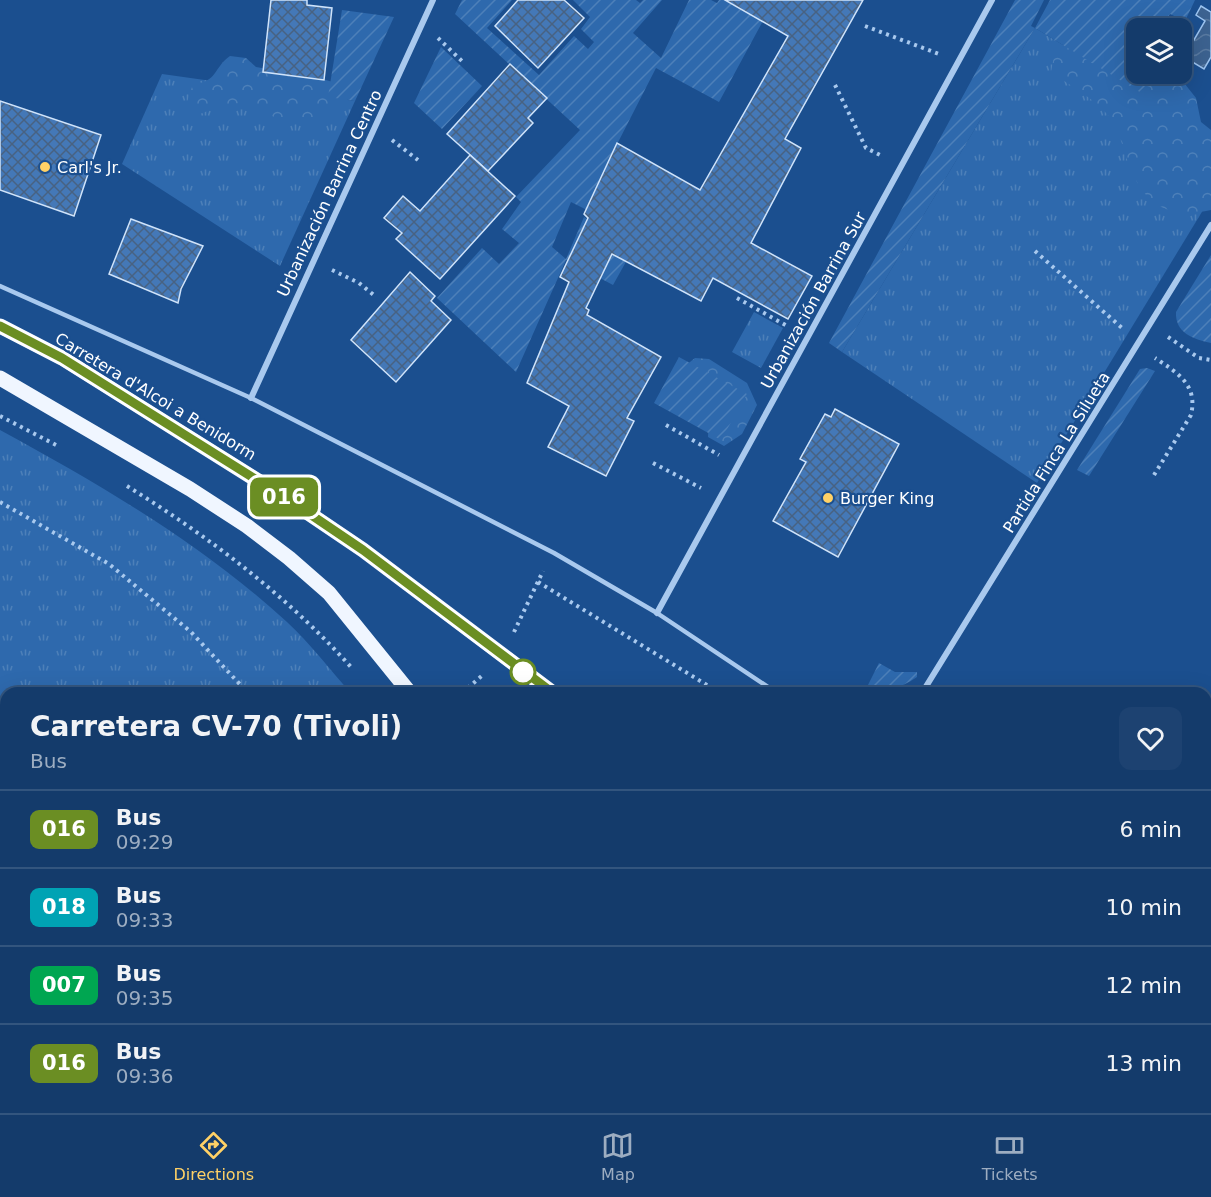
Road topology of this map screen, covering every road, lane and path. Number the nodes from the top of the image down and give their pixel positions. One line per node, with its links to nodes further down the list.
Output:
1 (433, 0): 3 (street, Urbanización Barrina Centro)
2 (992, 0): 5 (street, Urbanización Barrina Sur)
3 (422, 23): 6 (path); 8 (street, Urbanización Barrina Centro)
4 (865, 26): 5 (path)
5 (958, 63): 10 (street, Urbanización Barrina Sur)
6 (465, 64)
7 (835, 85): 10 (path)
8 (375, 126): 9 (path); 13 (street, Urbanización Barrina Centro)
9 (418, 160)
10 (901, 167): 19 (street, Urbanización Barrina Sur)
11 (1211, 225): 17 (street, Partida Finca La Silueta)
12 (1035, 251): 20 (path)
13 (313, 261): 15 (path); 23 (street, Urbanización Barrina Centro)
14 (0, 286): 23 (lane)
15 (375, 296)
16 (737, 298): 19 (path)
17 (1149, 325): 20 (street, Partida Finca La Silueta); 21 (path)
18 (0, 326): 38 (main road, Carretera d'Alcoi a Benidorm)
19 (808, 338): 28 (street, Urbanización Barrina Sur)
20 (1138, 344): 29 (path); 41 (street, Partida Finca La Silueta)
21 (1211, 360)
22 (0, 378): 37 (main road)
23 (251, 398): 34 (lane)
24 (0, 416): 26 (path)
25 (666, 425): 28 (path)
26 (69, 451)
27 (652, 463): 31 (path)
28 (738, 465): 31 (street, Urbanización Barrina Sur)
29 (1154, 475)
30 (123, 484): 35 (path)
31 (720, 498): 34 (street, Urbanización Barrina Sur)
32 (0, 502): 36 (path)
33 (537, 582): 39 (path)
34 (657, 614): 40 (lane)
35 (353, 669)
36 (242, 687)
37 (405, 687)
38 (545, 687)
39 (710, 687)
40 (768, 687)
41 (926, 687)

